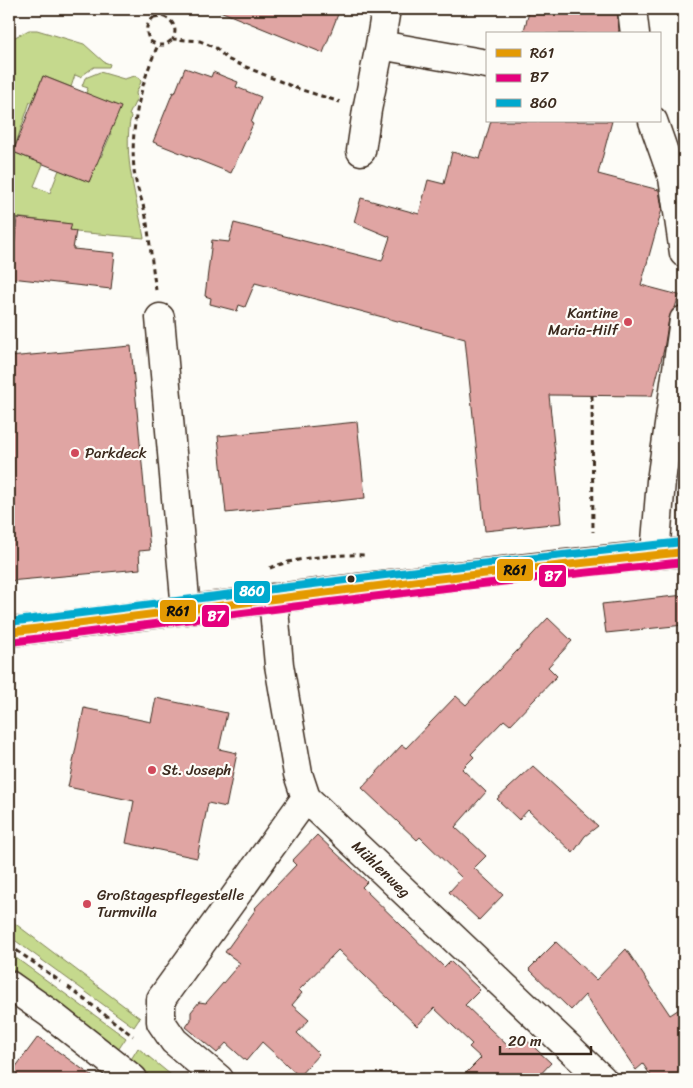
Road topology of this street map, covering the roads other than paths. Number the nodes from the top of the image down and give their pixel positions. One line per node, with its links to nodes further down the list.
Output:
1 (386, 9): 4 (street)
2 (632, 9): 3 (street)
3 (635, 32)
4 (380, 46): 5 (street); 7 (street)
5 (486, 64)
6 (653, 122): 8 (street)
7 (362, 151)
8 (684, 253)
9 (160, 318): 14 (street)
10 (684, 320): 12 (street)
11 (684, 552): 12 (street)
12 (655, 554): 13 (street)
13 (273, 598): 14 (street); 16 (street, Mühlenweg)
14 (186, 610): 15 (street)
15 (9, 632)
16 (306, 798): 19 (street); 20 (street, Mühlenweg)
17 (9, 984): 18 (street)
18 (133, 1079)
19 (219, 1079)
20 (602, 1079)

